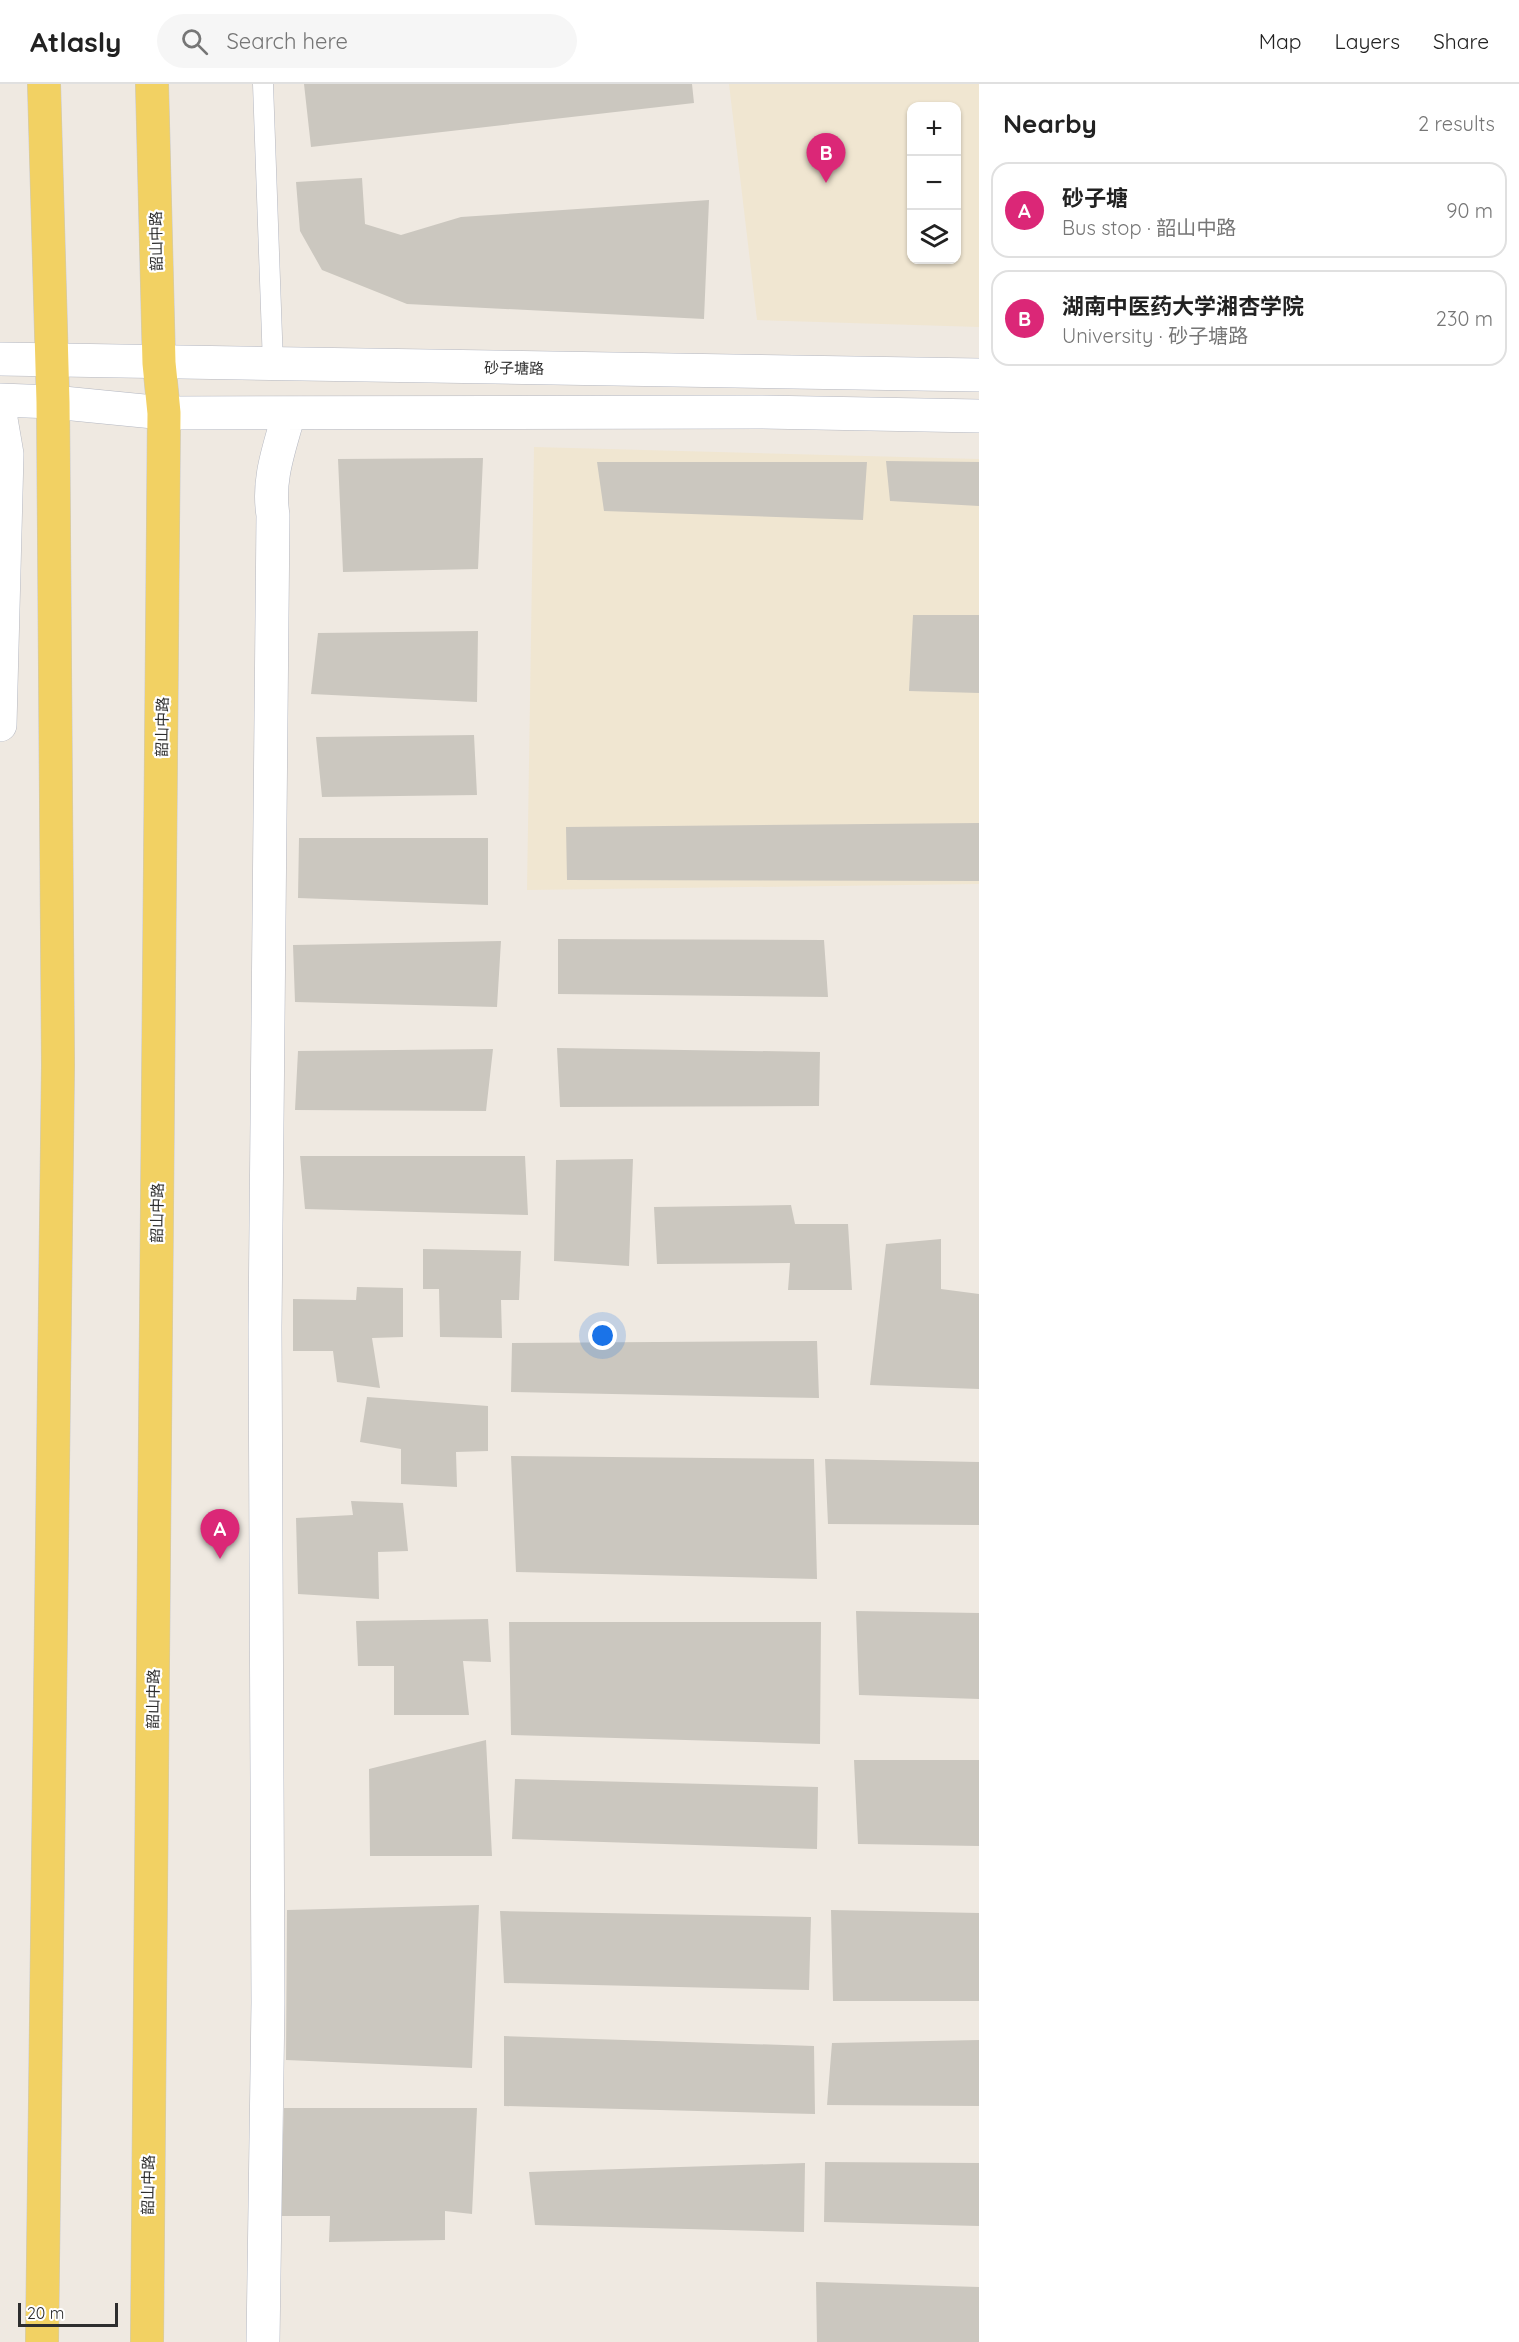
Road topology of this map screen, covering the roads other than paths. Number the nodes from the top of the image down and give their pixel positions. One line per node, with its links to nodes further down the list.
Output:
1 (44, 84): 5 (main road)
2 (152, 84): 6 (main road, 韶山中路)
3 (263, 84): 7 (lane)
4 (0, 359): 5 (street, 砂子塘路)
5 (50, 360): 6 (street, 砂子塘路); 10 (main road)
6 (159, 363): 7 (street, 砂子塘路); 12 (main road, 韶山中路)
7 (273, 365): 8 (street, 砂子塘路)
8 (979, 375)
9 (0, 400): 10 (street)
10 (53, 402): 12 (street); 16 (main road)
11 (0, 413): 15 (street)
12 (164, 413): 13 (street); 17 (main road, 韶山中路)
13 (289, 413): 14 (street); 18 (street)
14 (979, 416)
15 (0, 725)
16 (42, 2342)
17 (147, 2342)
18 (263, 2342)

